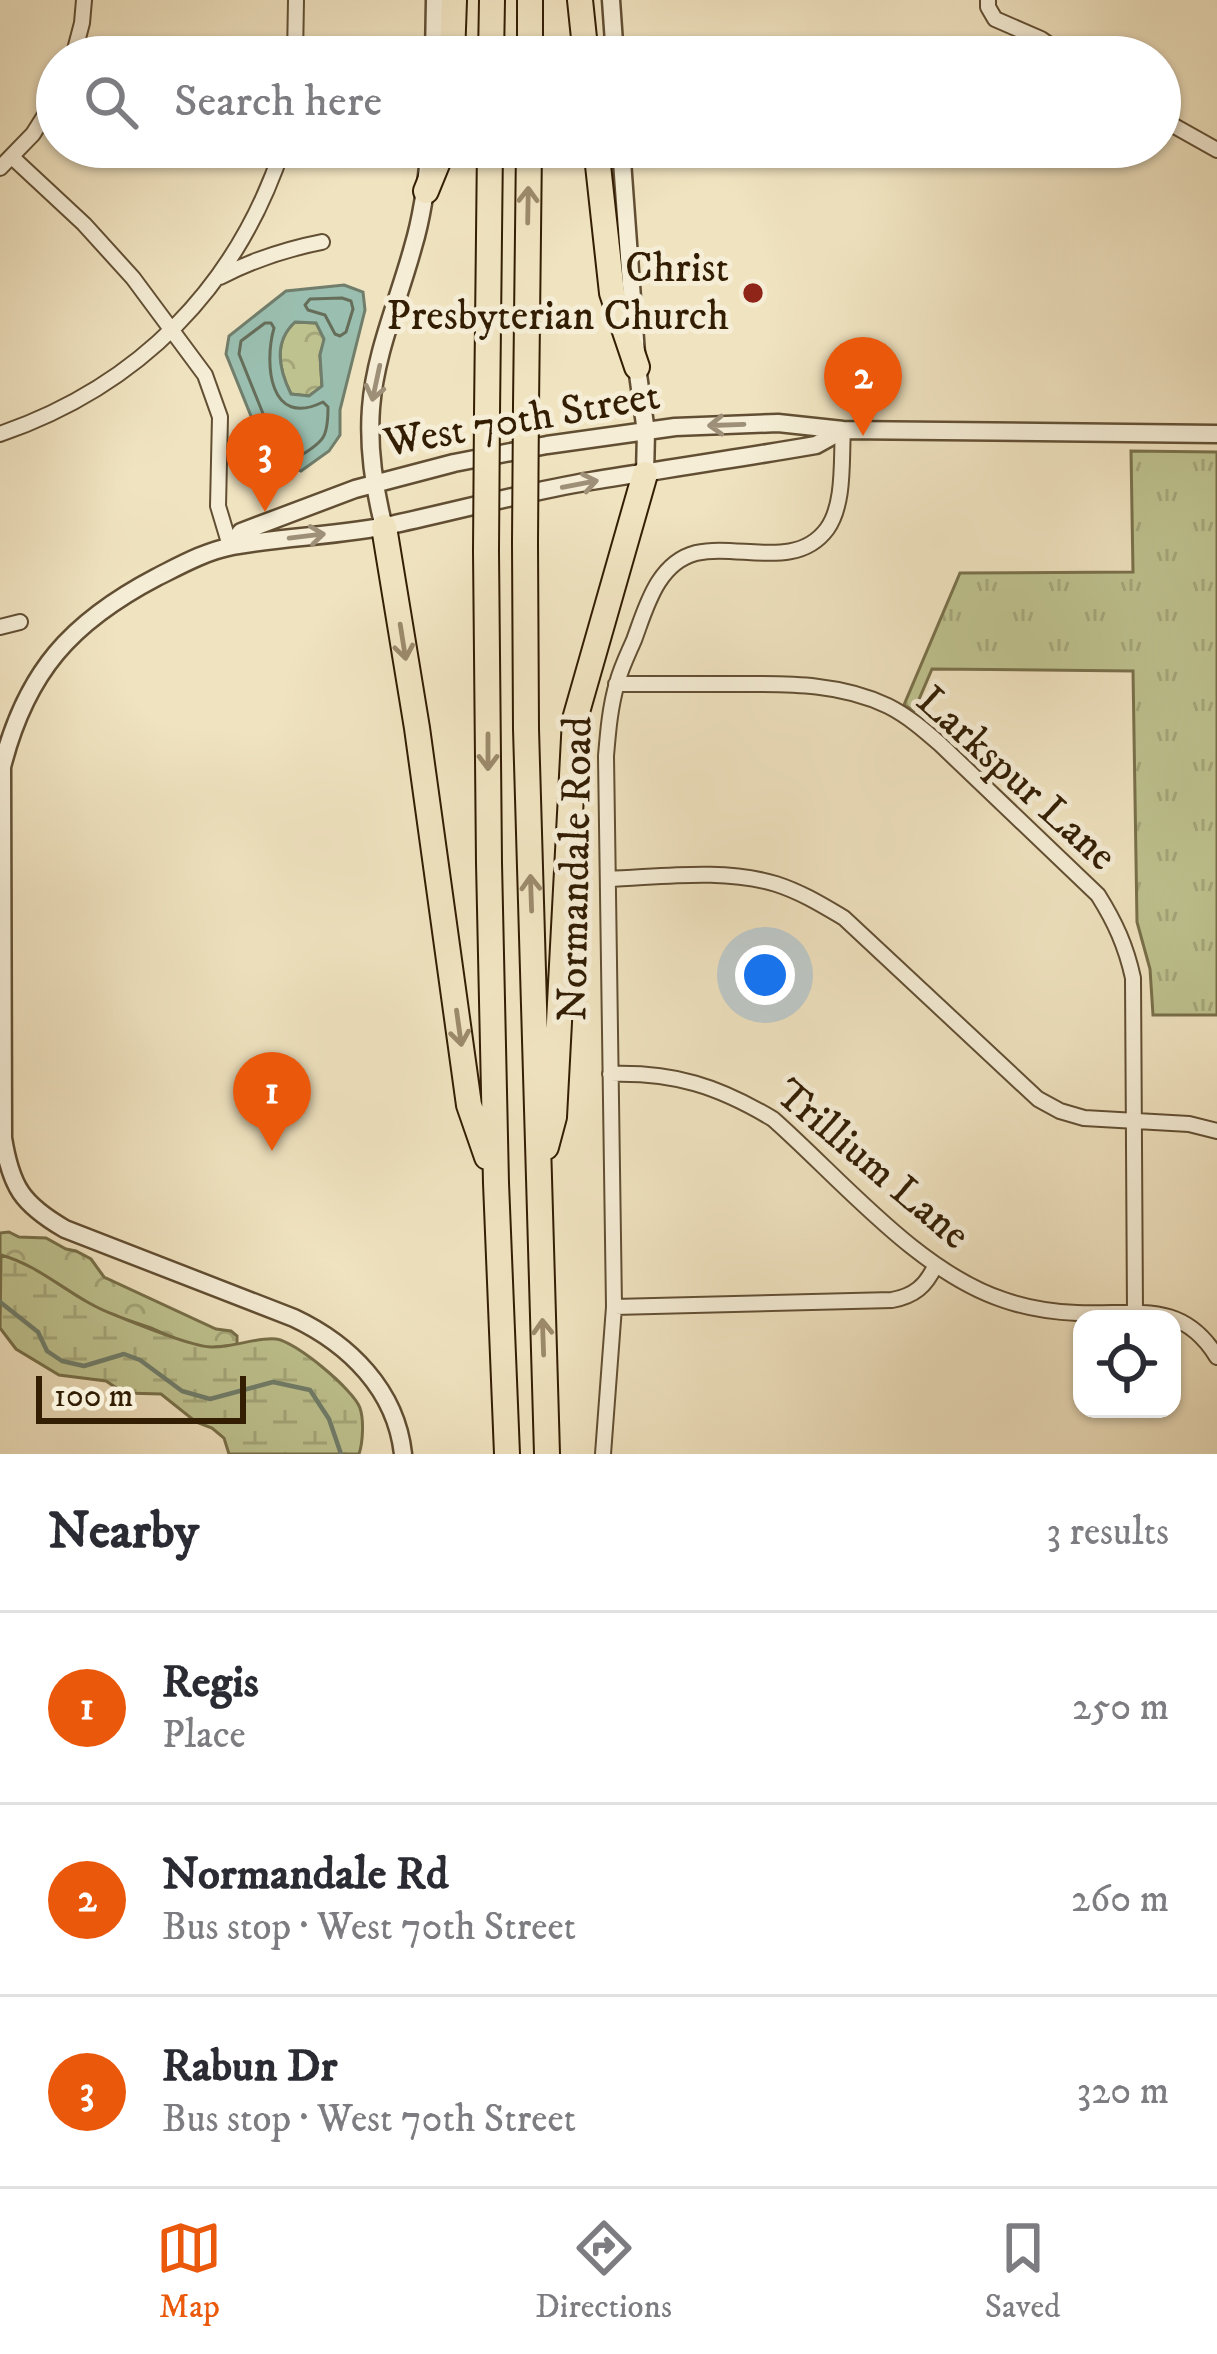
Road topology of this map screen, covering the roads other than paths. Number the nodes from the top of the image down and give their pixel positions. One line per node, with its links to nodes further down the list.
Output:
1 (84, 0): 10 (street)
2 (296, 0): 11 (street)
3 (435, 0): 12 (street)
4 (454, 0): 13 (highway)
5 (492, 0): 14 (highway)
6 (530, 0): 15 (highway)
7 (580, 0): 16 (highway)
8 (611, 0): 17 (street)
9 (988, 0): 18 (street)
10 (79, 36)
11 (295, 36)
12 (434, 36)
13 (453, 36)
14 (491, 36)
15 (530, 36)
16 (584, 36)
17 (614, 36)
18 (1034, 36)
19 (36, 128): 22 (street)
20 (1181, 130): 21 (street)
21 (1217, 150)
22 (6, 162): 33 (street)
23 (275, 168): 32 (street)
24 (428, 168): 30 (street)
25 (435, 168): 30 (highway)
26 (490, 168): 52 (highway, one-way to 52, bridge)
27 (529, 168): 51 (highway, one-way to 27, bridge)
28 (598, 168): 34 (highway)
29 (623, 168): 34 (street)
30 (426, 191): 40 (street, one-way to 40)
31 (322, 242): 32 (street)
32 (220, 277): 33 (street)
33 (173, 330): 37 (street); 42 (street)
34 (637, 367): 36 (street)
35 (843, 430): 36 (street, West 70th Street, one-way to 36); 38 (street, West 70th Street); 39 (street, West 70th Street); 45 (street, Normandale Road)
36 (646, 432): 39 (street); 40 (street, West 70th Street)
37 (0, 434)
38 (1217, 434)
39 (645, 474): 41 (street, West 70th Street, one-way to 39); 51 (highway)
40 (373, 484): 41 (street); 42 (street, West 70th Street)
41 (384, 526): 42 (street, West 70th Street, one-way to 41); 52 (highway, one-way to 52)
42 (230, 546): 46 (street, West 70th Street)
43 (20, 622): 44 (street)
44 (0, 627)
45 (616, 684): 47 (street, Normandale Road); 49 (street, Larkspur Lane)
46 (9, 715): 53 (street, West 70th Street)
47 (608, 879): 48 (street, Normandale Road); 49 (street)
48 (610, 1074): 54 (street, Trillium Lane); 55 (street, Normandale Road)
49 (1135, 1120): 50 (street); 56 (street, Larkspur Lane)
50 (1217, 1131)
51 (538, 1178): 62 (highway, one-way to 51)
52 (496, 1183): 61 (highway)
53 (6, 1187): 60 (street)
54 (935, 1266): 55 (street); 57 (street, Trillium Lane)
55 (614, 1307): 63 (street, Normandale Road)
56 (1135, 1310)
57 (1073, 1312)
58 (1181, 1321): 59 (street, Trillium Lane)
59 (1217, 1357)
60 (403, 1454)
61 (507, 1454)
62 (547, 1454)
63 (603, 1454)

